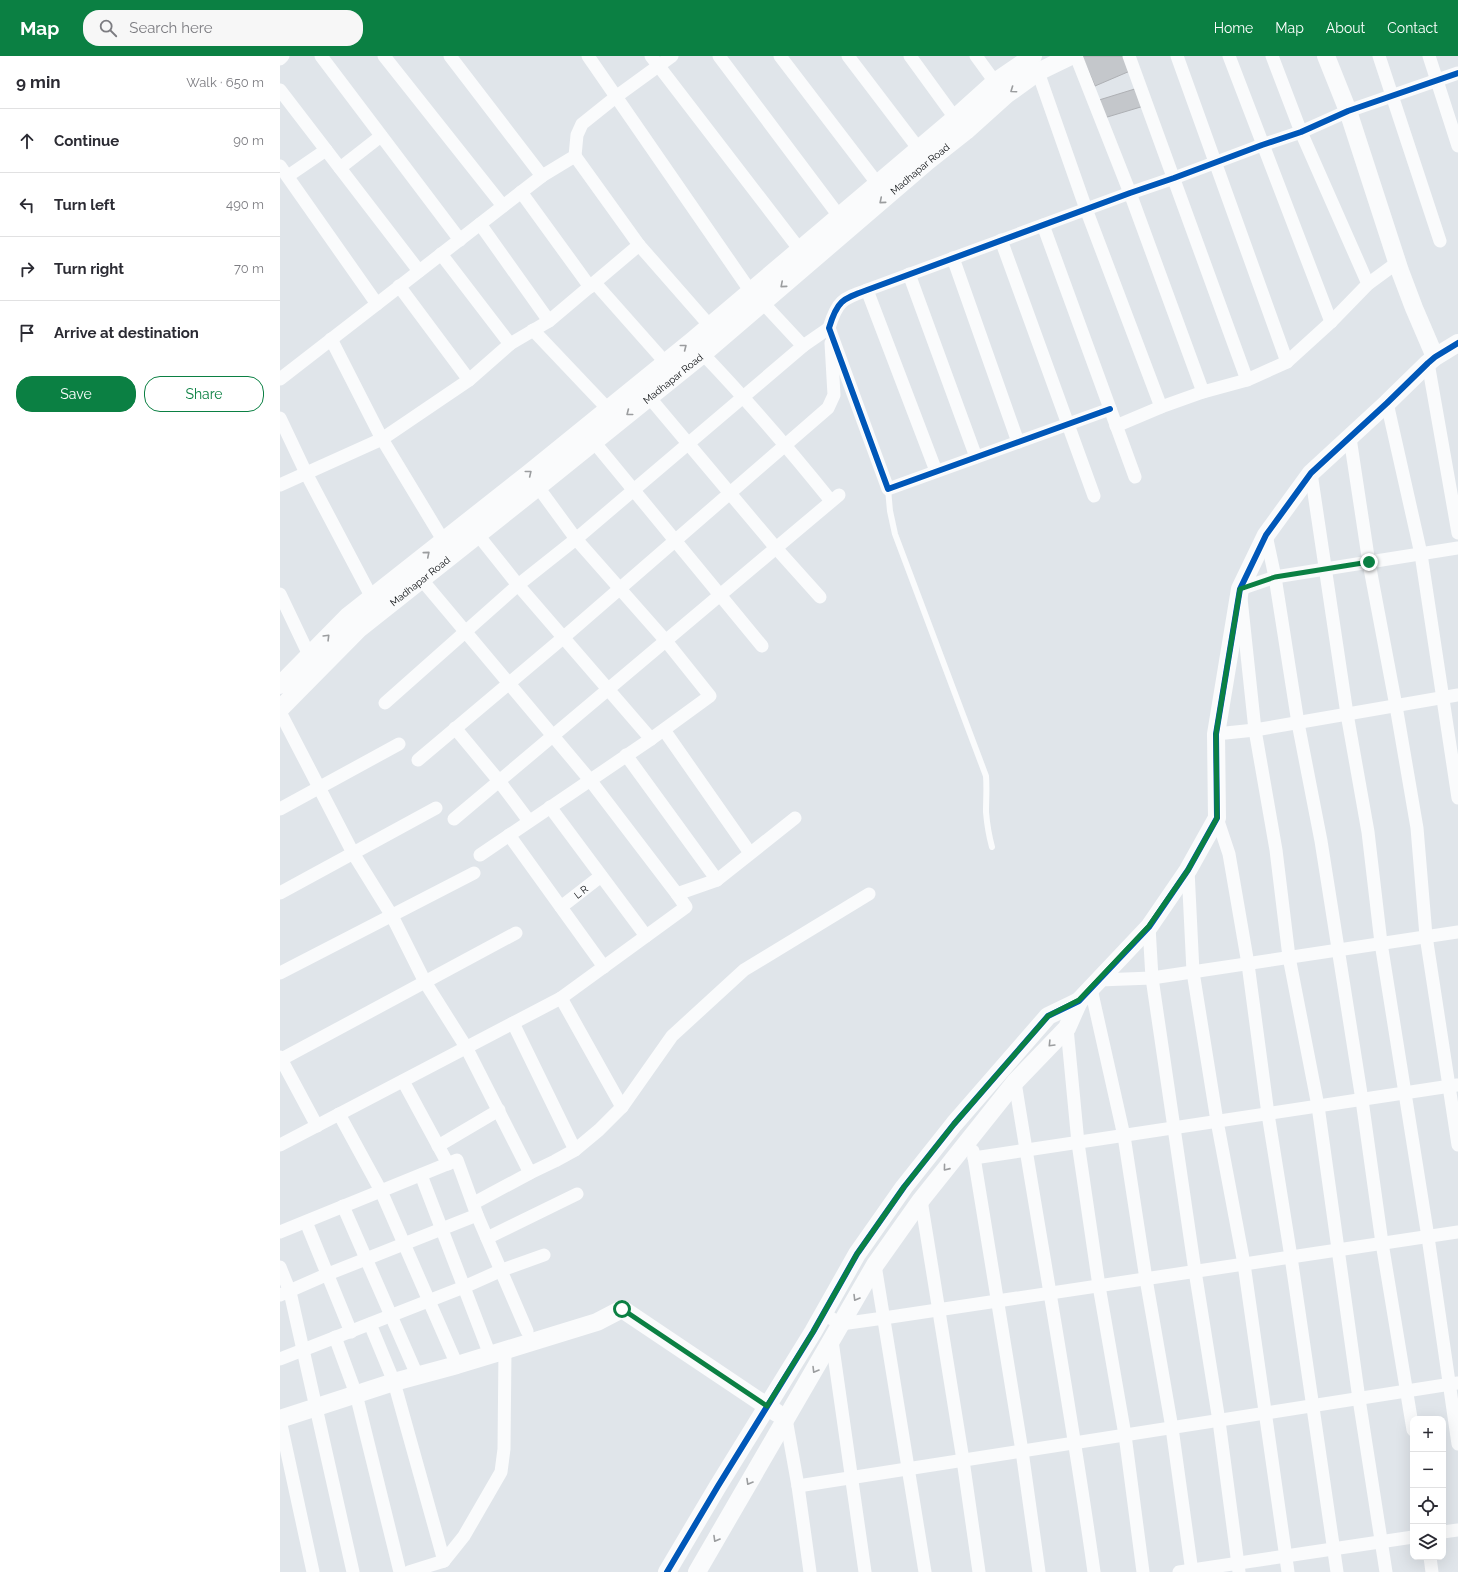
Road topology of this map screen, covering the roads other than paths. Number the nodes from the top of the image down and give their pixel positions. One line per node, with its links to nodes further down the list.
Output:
1 (284, 56): 21 (street)
2 (321, 56): 33 (street)
3 (384, 56): 48 (street)
4 (450, 56): 43 (street)
5 (588, 56): 28 (street)
6 (672, 56): 22 (street)
7 (719, 56): 50 (street)
8 (780, 56): 45 (street)
9 (848, 56): 36 (street)
10 (910, 56): 31 (street)
11 (976, 56): 26 (street)
12 (1071, 56): 23 (street, Madhapar Road)
13 (1076, 56): 47 (street)
14 (1129, 56): 44 (street)
15 (1177, 56): 39 (street)
16 (1229, 56): 34 (street)
17 (1272, 56): 32 (street)
18 (1326, 56): 30 (street)
19 (1380, 56): 29 (street)
20 (1429, 56): 25 (street)
21 (280, 59)
22 (655, 61): 28 (street); 57 (street)
23 (1032, 61): 26 (street, Madhapar Road); 49 (street); 67 (street, Madhapar Road, one-way to 67)
24 (1458, 73): 25 (street)
25 (1437, 80): 29 (street); 35 (street)
26 (995, 82): 31 (street, Madhapar Road)
27 (280, 90): 37 (street)
28 (617, 96): 38 (street); 67 (street)
29 (1392, 97): 30 (street); 55 (street)
30 (1348, 111): 32 (street); 60 (street)
31 (955, 118): 36 (street, Madhapar Road)
32 (1301, 132): 34 (street); 63 (street)
33 (381, 136): 41 (street); 53 (street)
34 (1262, 145): 39 (street); 70 (street)
35 (1458, 146)
36 (918, 148): 45 (street, Madhapar Road)
37 (326, 150): 41 (street); 42 (street)
38 (575, 156): 43 (street); 56 (street)
39 (1216, 162): 44 (street); 81 (street)
40 (280, 166): 42 (street)
41 (340, 168): 61 (street)
42 (288, 176): 68 (street)
43 (542, 176): 46 (street)
44 (1174, 178): 47 (street); 84 (street)
45 (877, 183): 50 (street, Madhapar Road)
46 (521, 192): 48 (street); 64 (street)
47 (1130, 193): 49 (street); 85 (street)
48 (502, 206): 51 (street)
49 (1086, 209): 52 (street); 89 (street)
50 (839, 216): 57 (street, Madhapar Road)
51 (480, 224): 53 (street); 69 (street)
52 (1043, 225): 54 (street); 91 (street)
53 (460, 240): 58 (street)
54 (1001, 240): 59 (street); 93 (street)
55 (1440, 241)
56 (639, 245): 64 (street); 71 (street)
57 (800, 250): 67 (street, Madhapar Road)
58 (441, 254): 61 (street); 76 (street)
59 (952, 258): 62 (street); 98 (street)
60 (1399, 267): 63 (street); 79 (street)
61 (419, 271): 65 (street)
62 (909, 274): 66 (street); 101 (street)
63 (1368, 284): 70 (street)
64 (593, 285): 69 (street); 80 (street)
65 (399, 286): 68 (street); 83 (street)
66 (867, 290): 72 (street); 102 (street)
67 (757, 297): 71 (street, Madhapar Road); 77 (street); 78 (street, Madhapar Road)
68 (377, 304): 74 (street)
69 (549, 321): 73 (street)
70 (1331, 322): 81 (street)
71 (710, 326): 80 (street, Madhapar Road, one-way to 71)
72 (830, 328): 77 (street); 100 (street); 108 (street)
73 (534, 330): 76 (street); 90 (street)
74 (331, 339): 82 (street); 96 (street)
75 (1458, 343): 79 (street)
76 (510, 344): 83 (street)
77 (803, 346): 86 (street)
78 (703, 354): 86 (street); 87 (street, Madhapar Road)
79 (1431, 360): 88 (street); 112 (street)
80 (665, 362): 90 (street, Madhapar Road)
81 (1287, 362): 84 (street)
82 (280, 379)
83 (469, 380): 96 (street)
84 (1247, 380): 85 (street)
85 (1203, 392): 89 (street)
86 (744, 397): 99 (street); 100 (street)
87 (648, 398): 97 (street, Madhapar Road, one-way to 97); 99 (street)
88 (1387, 403): 95 (street); 120 (street)
89 (1161, 407): 94 (street)
90 (607, 408): 116 (street, Madhapar Road, one-way to 90)
91 (1110, 409): 93 (street); 94 (street)
92 (280, 418): 104 (street)
93 (1067, 424): 98 (street); 111 (street)
94 (1116, 426): 105 (street)
95 (1350, 438): 103 (street); 121 (street)
96 (382, 439): 104 (street); 116 (street)
97 (594, 442): 107 (street, Madhapar Road); 109 (street)
98 (1018, 442): 101 (street)
99 (689, 444): 109 (street); 110 (street)
100 (786, 445): 110 (street); 118 (street)
101 (976, 457): 102 (street)
102 (936, 472): 108 (street)
103 (1311, 473): 114 (street); 122 (street)
104 (306, 474): 106 (street); 130 (street)
105 (1135, 477)
106 (280, 485)
107 (538, 487): 113 (street, Madhapar Road); 115 (street)
108 (888, 489): 168 (lane)
109 (633, 491): 115 (street); 117 (street)
110 (729, 493): 117 (street); 118 (street)
111 (1094, 496)
112 (1458, 533)
113 (478, 535): 124 (street, Madhapar Road); 125 (street)
114 (1266, 535): 123 (street); 127 (street)
115 (576, 539): 125 (street); 126 (street)
116 (443, 540): 130 (street, Madhapar Road, one-way to 116)
117 (675, 540): 126 (street); 129 (street)
118 (776, 548): 129 (street); 131 (street)
119 (1458, 548): 120 (street)
120 (1421, 554): 121 (street); 141 (street)
121 (1369, 562): 122 (street); 143 (street)
122 (1325, 570): 123 (street); 145 (street)
123 (1275, 577): 127 (street); 146 (street)
124 (422, 580): 132 (street); 144 (street, Madhapar Road)
125 (518, 585): 132 (street); 133 (street)
126 (619, 589): 133 (street); 134 (street)
127 (1240, 589): 149 (street); 150 (street)
128 (280, 594): 136 (street)
129 (720, 595): 134 (street); 135 (street)
130 (371, 596): 136 (street, Madhapar Road, one-way to 130)
131 (820, 597)
132 (465, 632): 137 (street); 142 (street)
133 (564, 636): 137 (street); 139 (street)
134 (666, 640): 139 (street); 148 (street)
135 (762, 646)
136 (309, 655): 138 (street, Madhapar Road)
137 (508, 683): 147 (street); 151 (street)
138 (280, 685)
139 (608, 689): 151 (street); 152 (street)
140 (1458, 695): 141 (street)
141 (1442, 698): 143 (street); 159 (street)
142 (385, 703)
143 (1396, 706): 145 (street); 185 (street)
144 (280, 710): 158 (street)
145 (1347, 714): 146 (street); 186 (street)
146 (1298, 723): 149 (street); 187 (street)
147 (455, 728): 155 (street); 157 (street)
148 (664, 730): 152 (street); 170 (street)
149 (1255, 730): 150 (street); 188 (street)
150 (1216, 734): 164 (street)
151 (552, 736): 156 (street); 157 (street)
152 (651, 739): 154 (street)
153 (399, 744): 158 (street)
154 (626, 756): 156 (street); 175 (street)
155 (418, 760)
156 (590, 780): 160 (street); 177 (street)
157 (499, 781): 165 (street); 166 (street)
158 (319, 788): 162 (street); 169 (street)
159 (1458, 798)
160 (550, 807): 166 (street); 174 (street)
161 (436, 808): 169 (street)
162 (280, 809)
163 (795, 818): 170 (street)
164 (1217, 818): 172 (street); 189 (street)
165 (454, 819)
166 (529, 821): 167 (street)
167 (509, 835): 171 (street); 179 (street)
168 (992, 847)
169 (353, 853): 176 (street); 180 (street)
170 (750, 853): 175 (street)
171 (480, 855)
172 (1188, 870): 181 (street); 191 (street)
173 (474, 873): 180 (street)
174 (601, 876): 179 (street, L R); 184 (street)
175 (717, 880): 177 (street)
176 (280, 893)
177 (677, 894): 184 (street)
178 (869, 894): 207 (street)
179 (561, 907): 190 (street)
180 (392, 916): 192 (street); 194 (street)
181 (1149, 926): 193 (street); 195 (street)
182 (1458, 932): 185 (street)
183 (516, 933): 194 (street)
184 (646, 936): 190 (street)
185 (1426, 936): 186 (street); 203 (street)
186 (1382, 943): 187 (street); 204 (street)
187 (1339, 950): 188 (street); 205 (street)
188 (1289, 957): 189 (street); 206 (street)
189 (1248, 964): 191 (street); 210 (street)
190 (604, 967): 196 (street)
191 (1193, 972): 193 (street); 211 (street)
192 (280, 974)
193 (1152, 978): 195 (street); 213 (street)
194 (425, 982): 199 (street); 200 (street)
195 (1090, 990): 198 (street); 214 (street); 257 (street)
196 (561, 998): 197 (street); 207 (street)
197 (513, 1023): 199 (street); 220 (street)
198 (1067, 1028): 202 (street, one-way to 202); 216 (street)
199 (466, 1048): 201 (street); 208 (street)
200 (280, 1059): 212 (street)
201 (403, 1081): 209 (street); 219 (street)
202 (1015, 1082): 215 (street); 221 (street)
203 (1454, 1085): 204 (street); 218 (street)
204 (1404, 1093): 205 (street); 235 (street)
205 (1362, 1100): 206 (street); 237 (street)
206 (1318, 1106): 210 (street); 239 (street)
207 (622, 1107): 220 (street)
208 (499, 1110): 219 (street); 224 (street)
209 (339, 1114): 212 (street); 226 (street)
210 (1268, 1114): 211 (street); 241 (street)
211 (1217, 1122): 213 (street); 243 (street)
212 (317, 1126): 217 (street)
213 (1174, 1128): 214 (street); 247 (street)
214 (1124, 1136): 216 (street); 249 (street)
215 (971, 1138): 222 (street); 228 (street, one-way to 228)
216 (1078, 1143): 221 (street); 250 (street)
217 (280, 1145)
218 (1458, 1145)
219 (438, 1146): 223 (street)
220 (575, 1150): 224 (street)
221 (1026, 1150): 222 (street); 252 (street)
222 (974, 1158): 255 (street)
223 (448, 1164): 225 (street); 230 (street)
224 (530, 1173): 230 (street)
225 (421, 1175): 226 (street); 232 (street)
226 (380, 1191): 229 (street); 238 (street)
227 (577, 1194): 236 (street)
228 (921, 1200): 244 (street); 256 (street)
229 (343, 1206): 231 (street); 242 (street)
230 (476, 1209): 232 (street); 236 (street)
231 (306, 1222): 233 (street); 248 (street)
232 (441, 1230): 238 (street); 251 (street)
233 (280, 1232)
234 (1458, 1232): 235 (street)
235 (1428, 1237): 237 (street); 272 (street)
236 (487, 1238): 246 (street)
237 (1382, 1243): 239 (street); 273 (street)
238 (403, 1245): 242 (street); 254 (street)
239 (1339, 1249): 241 (street); 275 (street)
240 (544, 1255): 246 (street)
241 (1291, 1257): 243 (street); 277 (street)
242 (367, 1259): 248 (street); 258 (street)
243 (1244, 1264): 247 (street); 279 (street)
244 (875, 1265): 259 (street); 261 (street, one-way to 261)
245 (280, 1267): 253 (street)
246 (502, 1270): 251 (street); 262 (street)
247 (1194, 1271): 249 (street); 283 (street)
248 (328, 1274): 253 (street); 263 (street)
249 (1146, 1279): 250 (street); 284 (street)
250 (1099, 1286): 252 (street); 285 (street)
251 (464, 1287): 254 (street); 267 (street)
252 (1049, 1293): 255 (street); 286 (street)
253 (285, 1294): 266 (street)
254 (428, 1301): 258 (street); 269 (street)
255 (996, 1301): 256 (street); 288 (street)
256 (938, 1310): 259 (street); 289 (street)
257 (822, 1313): 261 (street); 276 (street)
258 (392, 1315): 260 (street); 270 (street)
259 (884, 1318): 261 (street); 290 (street)
260 (370, 1324): 263 (street); 271 (street)
261 (841, 1324): 265 (street)
262 (527, 1331)
263 (351, 1332): 264 (street)
264 (336, 1338): 266 (street); 274 (street)
265 (832, 1342): 281 (street, one-way to 281); 291 (street)
266 (303, 1350): 268 (street); 278 (street)
267 (503, 1350): 269 (street); 276 (street); 300 (street)
268 (280, 1359)
269 (457, 1365): 270 (street)
270 (417, 1375): 271 (street)
271 (394, 1382): 274 (street); 300 (street)
272 (1454, 1384): 273 (street); 287 (street)
273 (1408, 1391): 275 (street); 280 (street)
274 (356, 1394): 278 (street); 305 (street)
275 (1359, 1399): 277 (street); 296 (street)
276 (767, 1406): 281 (street); 307 (street)
277 (1313, 1406): 279 (street); 297 (street)
278 (315, 1408): 282 (street); 304 (street)
279 (1265, 1413): 283 (street); 298 (street)
280 (1411, 1416)
281 (786, 1419): 292 (street); 308 (street, one-way to 308)
282 (280, 1420): 303 (street)
283 (1219, 1421): 284 (street); 301 (street)
284 (1172, 1428): 285 (street); 302 (street)
285 (1124, 1435): 286 (street); 315 (street)
286 (1076, 1443): 288 (street); 314 (street)
287 (1458, 1444)
288 (1022, 1451): 289 (street); 313 (street)
289 (963, 1460): 290 (street); 312 (street)
290 (908, 1469): 291 (street); 311 (street)
291 (851, 1478): 292 (street); 310 (street)
292 (798, 1486): 309 (street)
293 (1458, 1530): 294 (street)
294 (1446, 1532)
295 (1410, 1537): 296 (street)
296 (1382, 1542): 297 (street); 318 (street)
297 (1333, 1549): 298 (street); 317 (street)
298 (1286, 1556): 301 (street); 316 (street)
299 (1430, 1560): 319 (street)
300 (444, 1561): 306 (street)
301 (1238, 1568): 302 (street)
302 (1187, 1571)
303 (313, 1572)
304 (353, 1572)
305 (400, 1572)
306 (409, 1572)
307 (667, 1572)
308 (697, 1572)
309 (810, 1572)
310 (865, 1572)
311 (925, 1572)
312 (979, 1572)
313 (1039, 1572)
314 (1094, 1572)
315 (1143, 1572)
316 (1288, 1572)
317 (1337, 1572)
318 (1386, 1572)
319 (1432, 1572)

